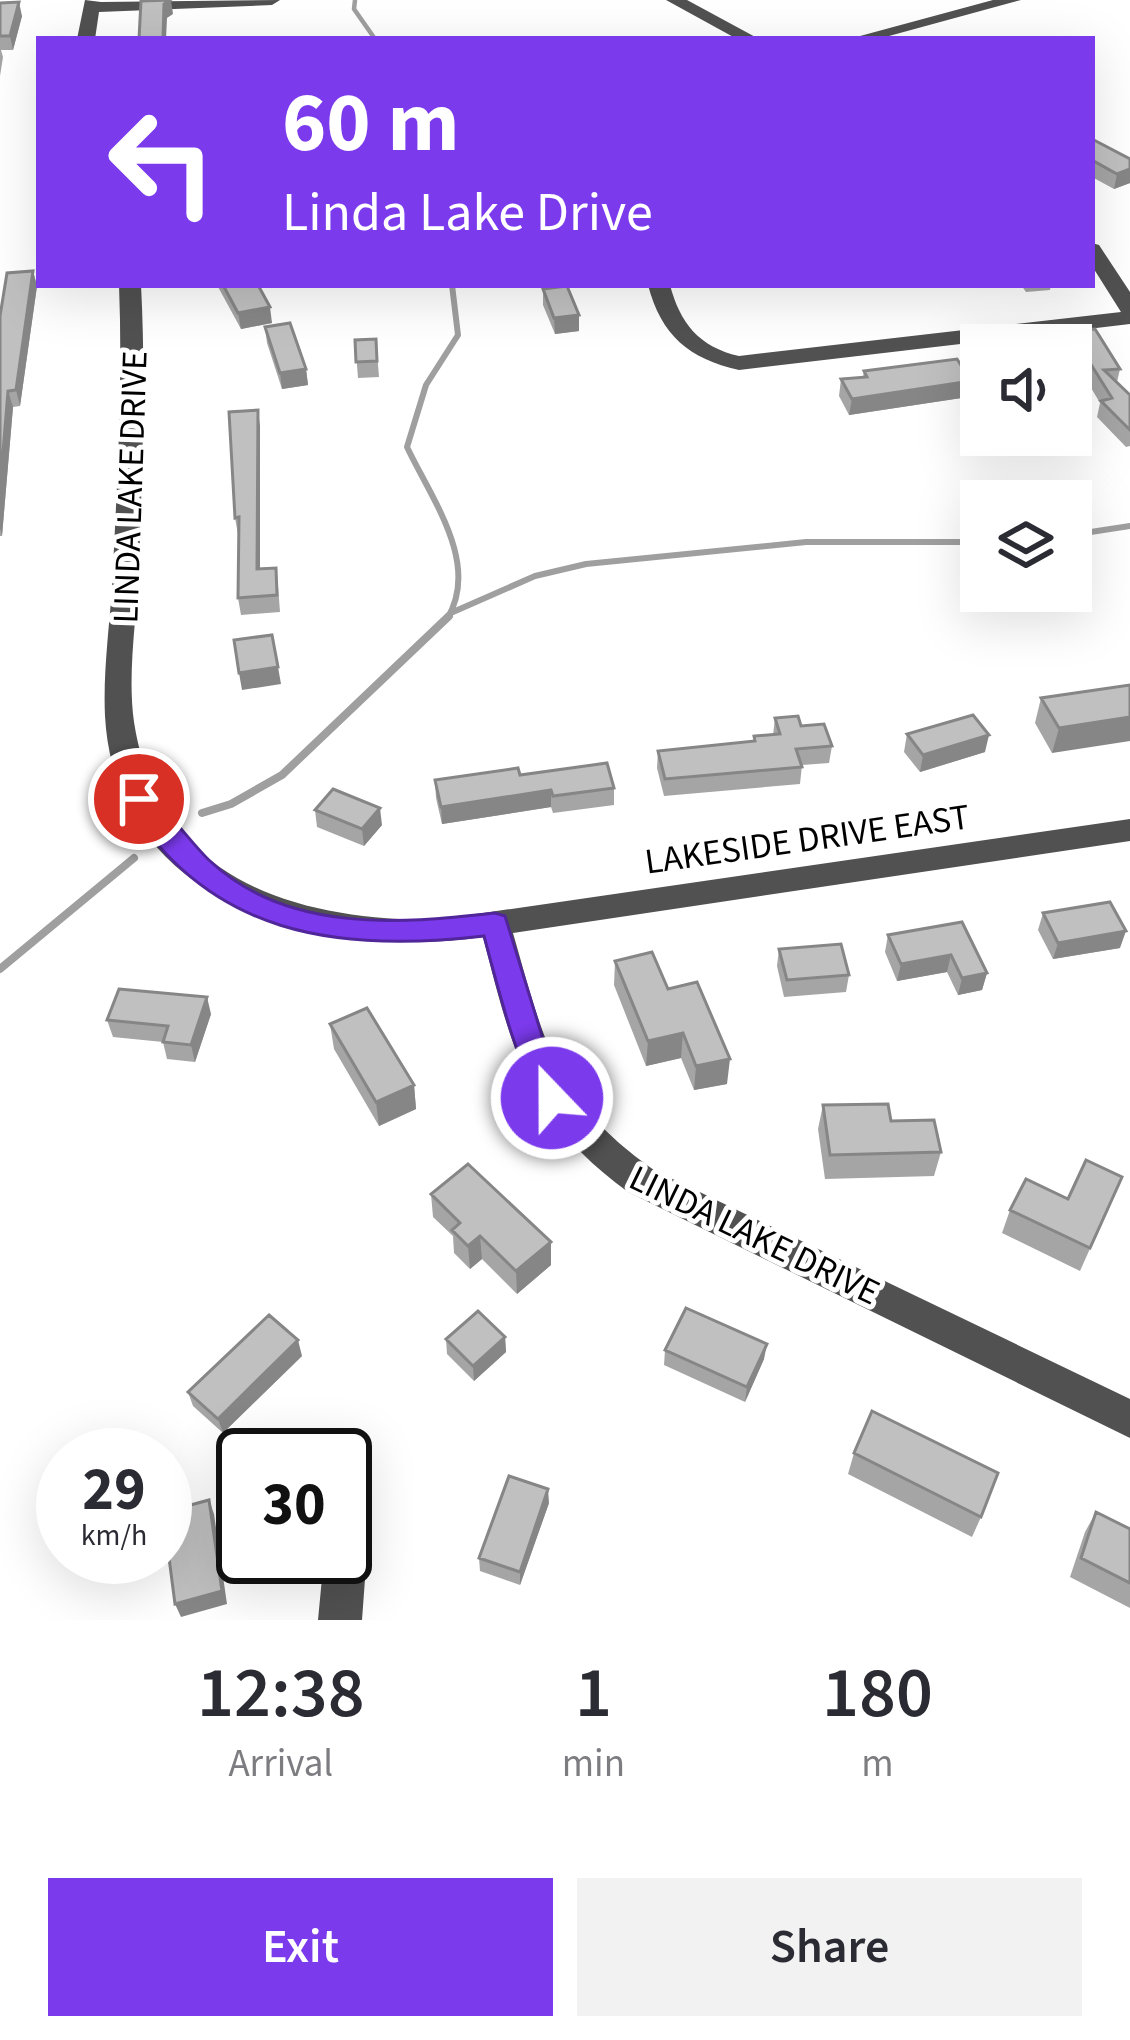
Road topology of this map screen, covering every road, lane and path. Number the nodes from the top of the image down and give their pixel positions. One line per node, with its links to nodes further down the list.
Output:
1 (272, 0): 4 (street)
2 (674, 0): 6 (street)
3 (1012, 0): 7 (street)
4 (93, 4): 5 (street)
5 (87, 36)
6 (744, 36)
7 (870, 36)
8 (1095, 254): 11 (street)
9 (130, 288): 13 (street, LINDA LAKE DRIVE)
10 (659, 288): 11 (street)
11 (1130, 313)
12 (1130, 830): 13 (street, LAKESIDE DRIVE EAST)
13 (495, 924): 14 (street, LINDA LAKE DRIVE)
14 (1130, 1419)
15 (343, 1584): 16 (street)
16 (340, 1620)

